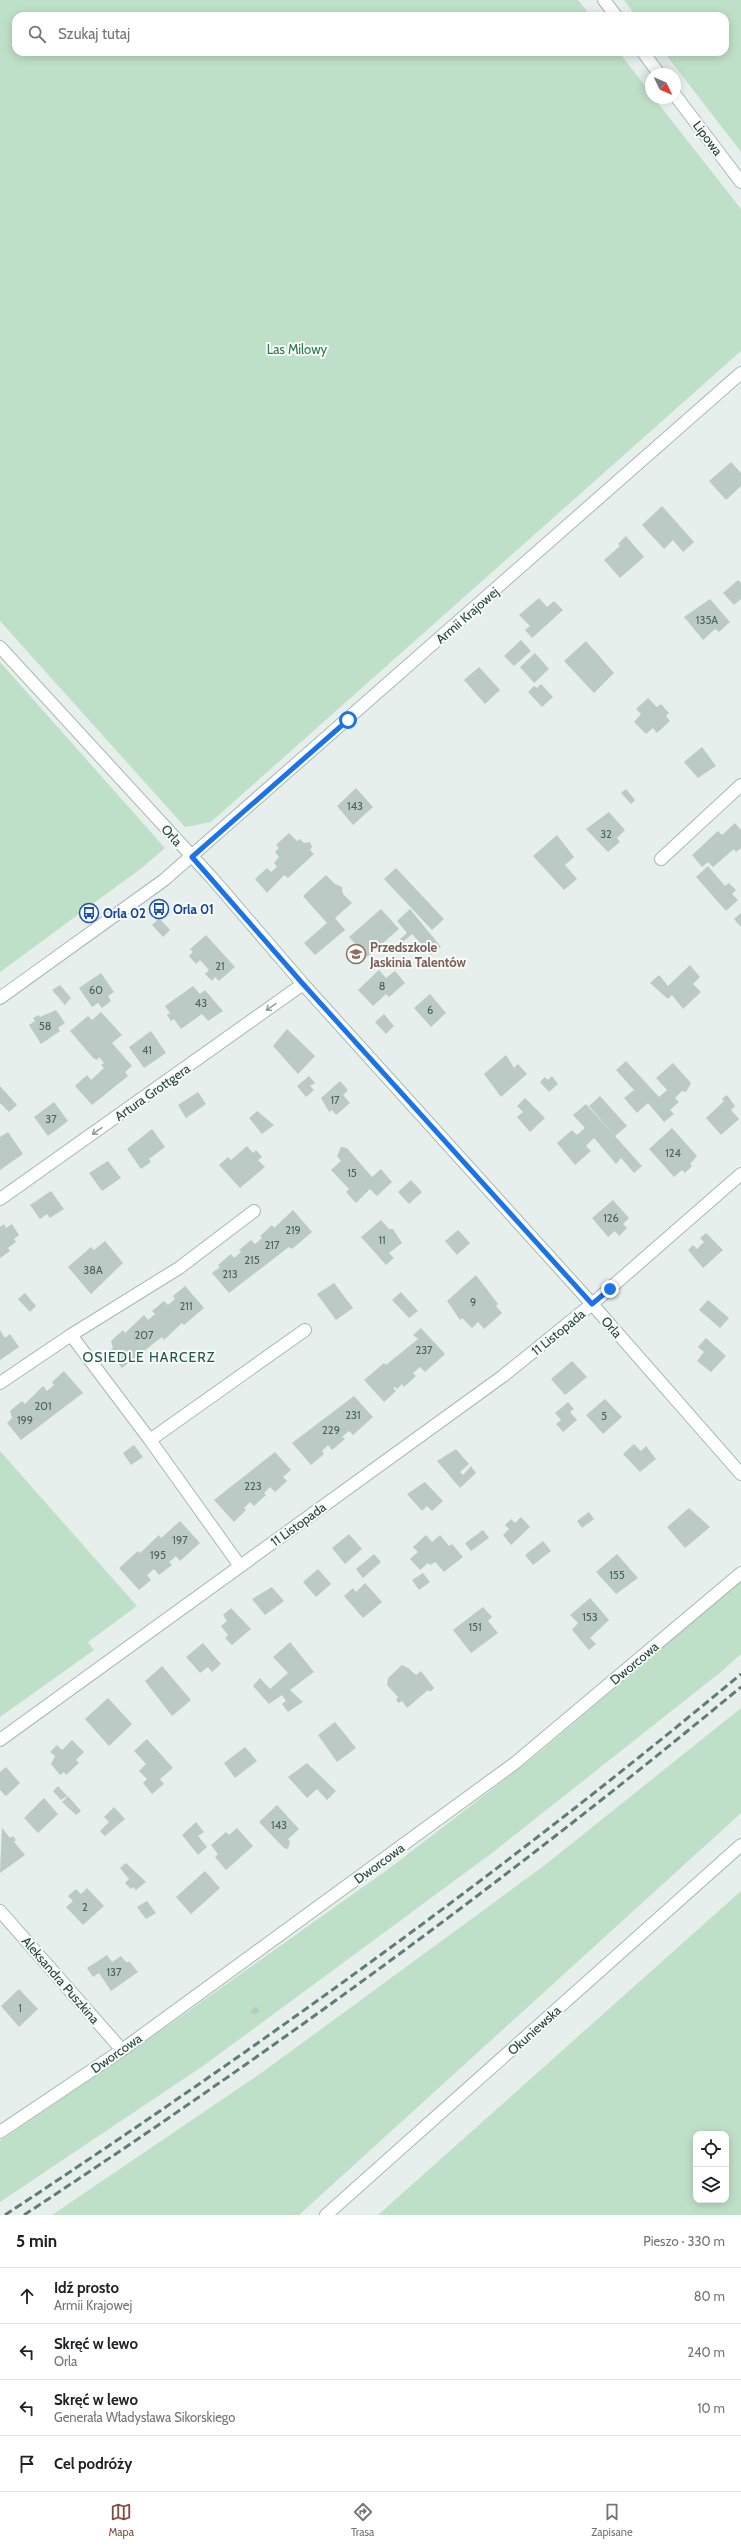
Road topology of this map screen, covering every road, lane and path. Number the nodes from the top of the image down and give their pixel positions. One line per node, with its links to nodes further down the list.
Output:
1 (604, 0): 2 (street)
2 (613, 12)
3 (646, 56): 4 (street)
4 (655, 68)
5 (681, 103): 6 (street, Lipowa)
6 (741, 182)
7 (741, 373): 10 (street, Armii Krajowej)
8 (0, 647): 10 (street, Orla)
9 (741, 785): 11 (street)
10 (192, 857): 12 (street, Orla); 13 (street, Armii Krajowej)
11 (661, 859)
12 (303, 984): 15 (street, Artura Grottgera, one-way to 15); 17 (street, Orla)
13 (0, 998)
14 (741, 1174): 17 (street, 11 Listopada)
15 (0, 1199)
16 (254, 1211): 19 (street)
17 (592, 1304): 22 (street, Orla); 23 (street, 11 Listopada)
18 (305, 1330): 21 (street)
19 (71, 1335): 20 (street); 21 (street)
20 (0, 1384)
21 (150, 1440): 23 (street)
22 (741, 1474)
23 (240, 1566): 25 (street, 11 Listopada)
24 (741, 1573): 28 (street, Dworcowa)
25 (0, 1740)
26 (741, 1845): 30 (street, Okuniewska)
27 (0, 1911): 28 (street, Aleksandra Puszkina)
28 (122, 2050): 29 (street, Dworcowa)
29 (0, 2132)
30 (326, 2215)

